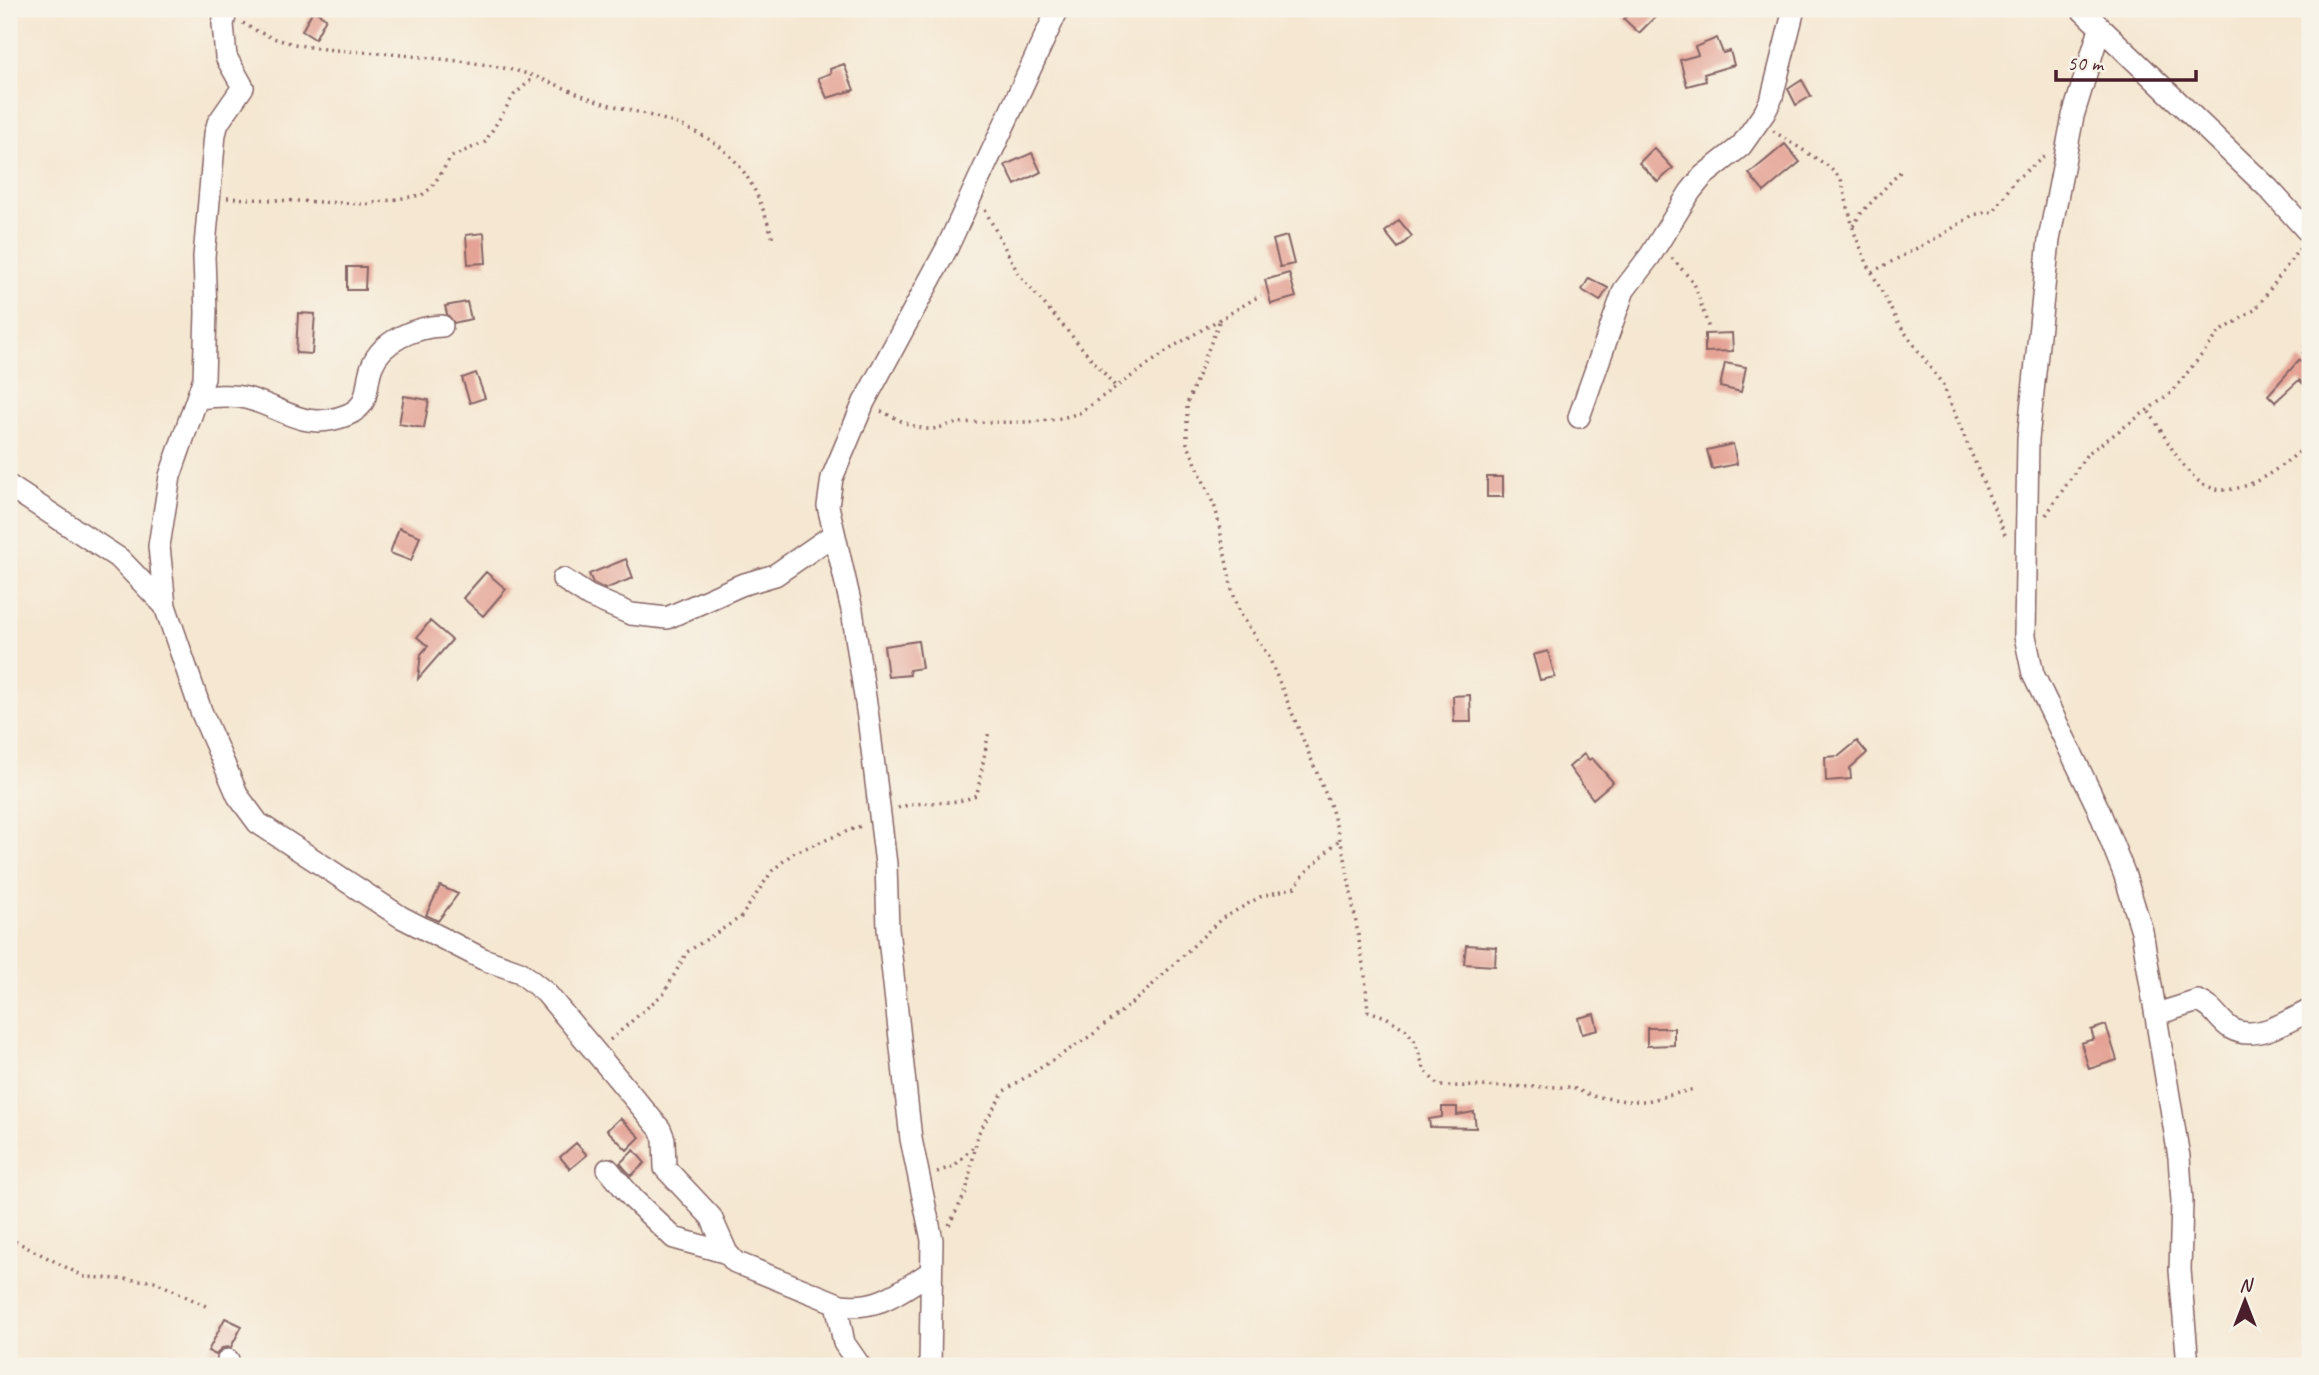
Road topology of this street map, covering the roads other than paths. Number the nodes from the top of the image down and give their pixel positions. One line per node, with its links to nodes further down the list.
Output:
1 (1058, 9): 11 (street)
2 (2081, 9): 5 (street)
3 (227, 10): 8 (street)
4 (1786, 13): 9 (street)
5 (2099, 28): 6 (street); 15 (street)
6 (2310, 233)
7 (442, 326): 8 (street)
8 (198, 398): 13 (street)
9 (1579, 416)
10 (9, 486): 13 (street)
11 (833, 535): 12 (street); 18 (street)
12 (563, 579)
13 (165, 606): 17 (street)
14 (2310, 1010): 15 (street)
15 (2157, 1014): 22 (street)
16 (608, 1169): 17 (street)
17 (727, 1253): 19 (street)
18 (931, 1272): 19 (street); 21 (street)
19 (836, 1303): 20 (street)
20 (860, 1366)
21 (930, 1366)
22 (2188, 1366)

